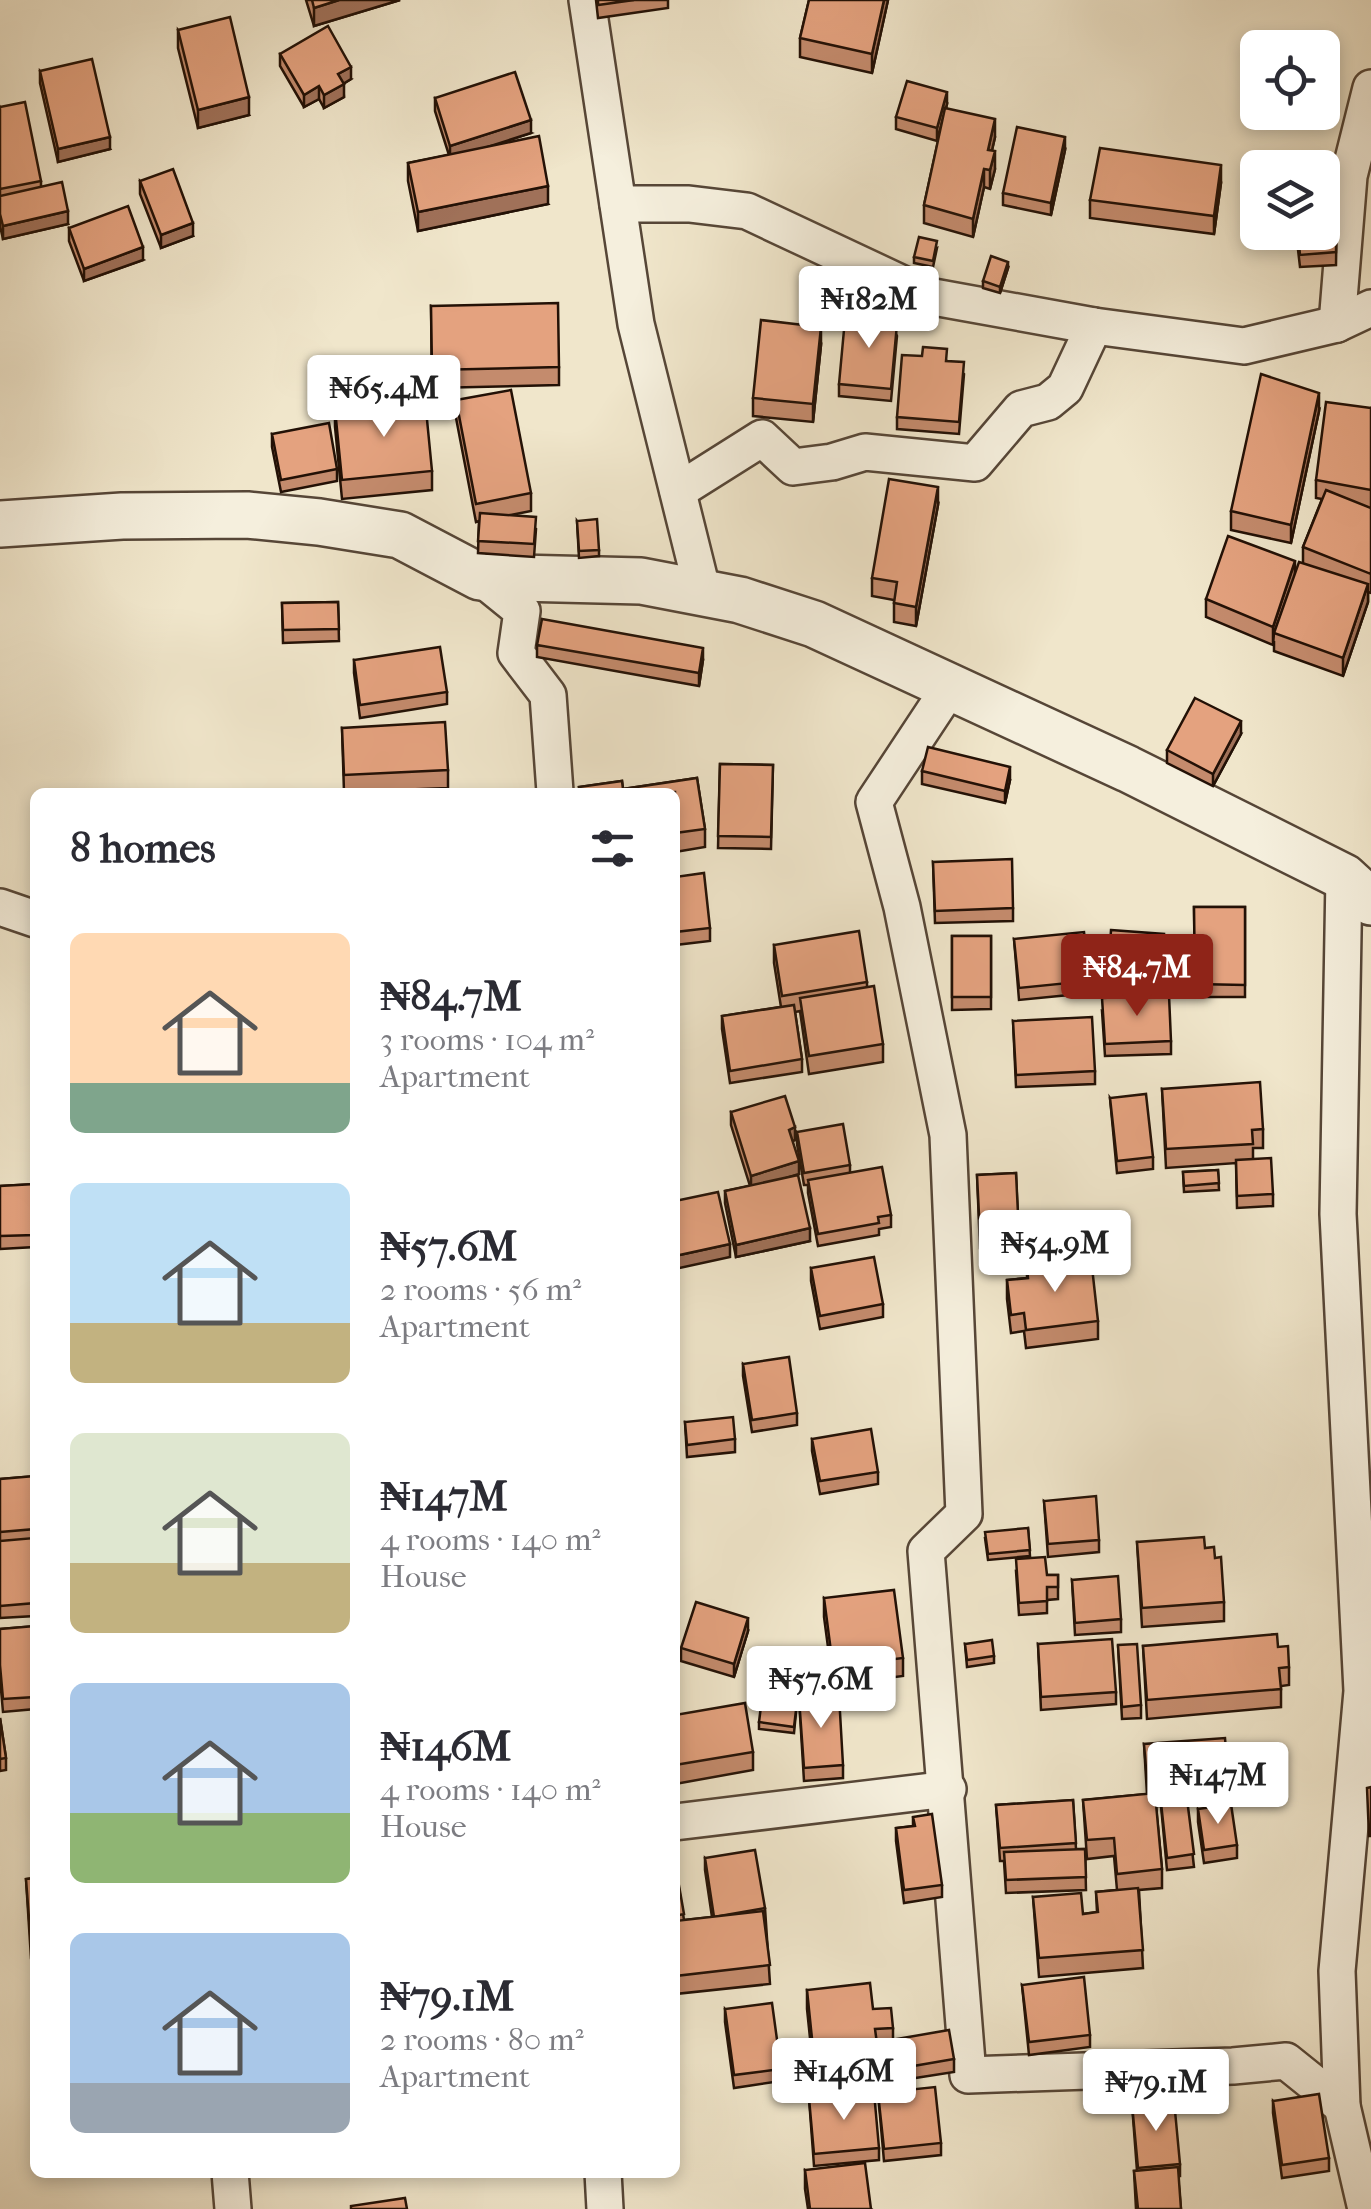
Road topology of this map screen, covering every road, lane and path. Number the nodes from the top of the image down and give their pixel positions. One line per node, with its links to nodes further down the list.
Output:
1 (587, 0): 3 (street)
2 (1371, 88): 5 (street)
3 (618, 204): 6 (street); 7 (street)
4 (1371, 308): 5 (street)
5 (1337, 324): 6 (street)
6 (1094, 326): 7 (street)
7 (678, 491): 10 (street)
8 (0, 524): 9 (street)
9 (480, 576): 10 (street); 12 (street)
10 (702, 593): 11 (street)
11 (950, 687): 13 (street); 17 (street)
12 (555, 788)
13 (1358, 890): 16 (street)
14 (0, 907): 15 (street)
15 (30, 917)
16 (1355, 1119): 19 (street)
17 (948, 1789): 18 (street); 19 (street)
18 (680, 1821)
19 (1342, 2106): 24 (street)
20 (230, 2178): 22 (street)
21 (603, 2178): 23 (street)
22 (233, 2209)
23 (605, 2209)
24 (1366, 2209)

